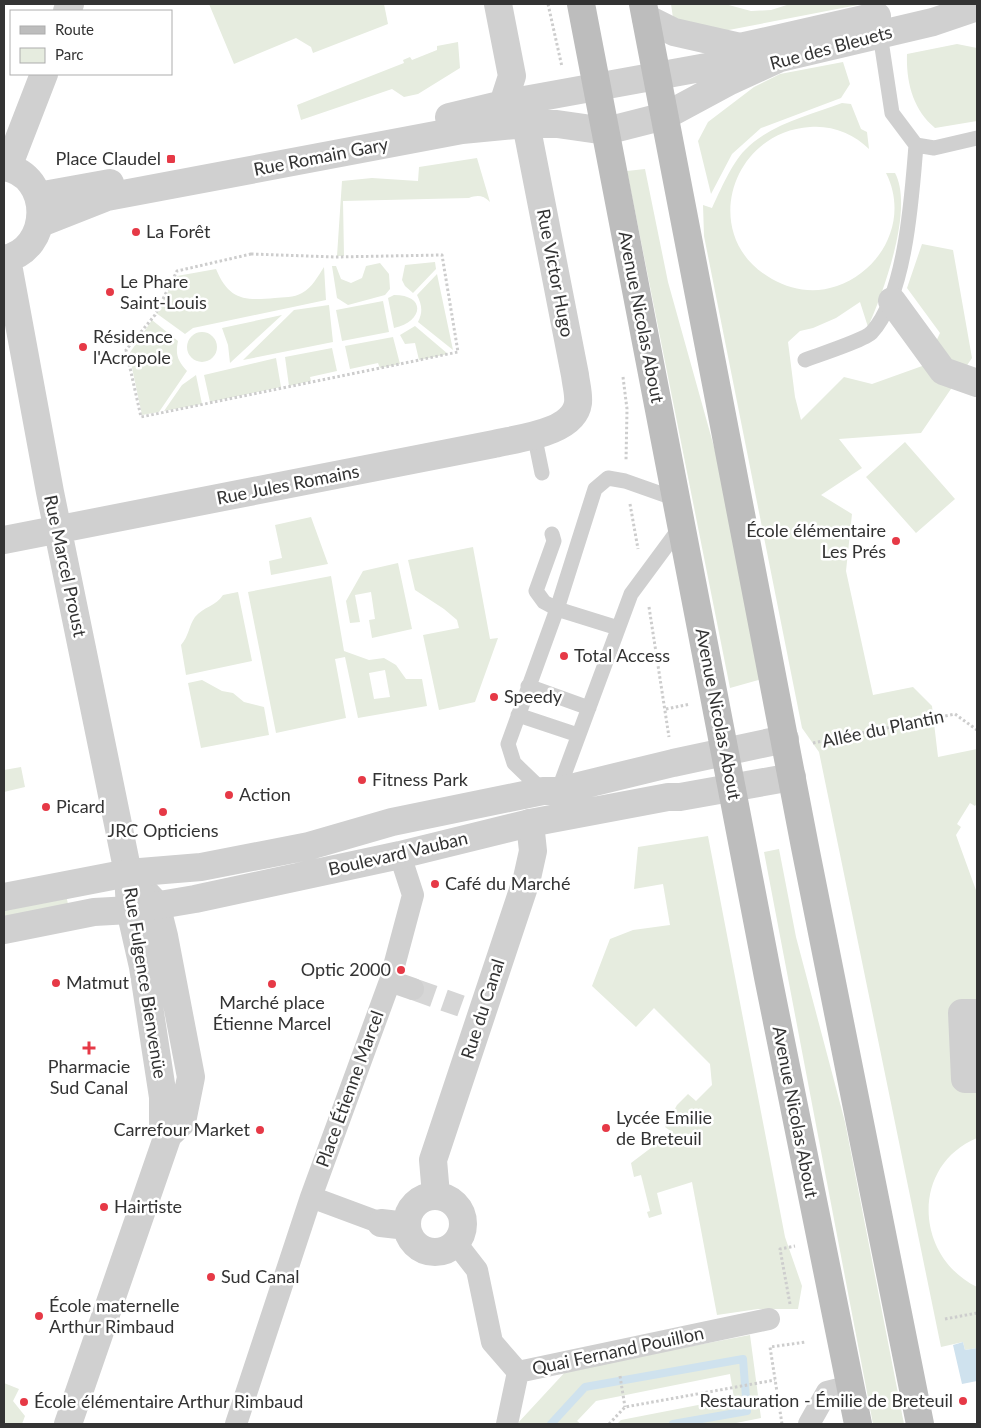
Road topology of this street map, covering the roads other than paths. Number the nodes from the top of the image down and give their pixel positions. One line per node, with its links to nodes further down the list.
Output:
1 (498, 4): 11 (street)
2 (581, 4): 10 (main road, Avenue Nicolas About)
3 (932, 4): 7 (street, Rue des Bleuets)
4 (977, 7): 6 (street, Rue des Bleuets)
5 (645, 11): 7 (street, Rue des Bleuets); 9 (main road)
6 (880, 34): 12 (street, Rue des Bleuets); 16 (lane)
7 (740, 47): 9 (street, Rue des Bleuets)
8 (44, 75): 17 (street)
9 (657, 77): 10 (street, Rue des Bleuets); 12 (main road)
10 (597, 87): 11 (street, Rue Romain Gary); 14 (main road, Avenue Nicolas About)
11 (503, 104): 18 (street, Rue Romain Gary)
12 (665, 116): 14 (street, Rue des Bleuets); 37 (main road)
13 (526, 124): 14 (street, Rue Romain Gary); 19 (street, Rue Romain Gary); 24 (street, Rue Victor Hugo)
14 (606, 131): 27 (main road, Avenue Nicolas About)
15 (977, 138): 16 (lane)
16 (916, 144): 21 (lane)
17 (6, 167): 18 (street)
18 (38, 196): 19 (street)
19 (41, 223): 20 (street)
20 (5, 259): 28 (street, Rue Marcel Proust)
21 (892, 301): 22 (lane); 23 (street)
22 (805, 360)
23 (977, 383)
24 (569, 421): 25 (street, Rue Jules Romains)
25 (534, 434): 26 (lane); 28 (street, Rue Jules Romains)
26 (542, 473)
27 (679, 512): 31 (lane); 32 (lane); 38 (main road, Avenue Nicolas About)
28 (58, 530): 30 (street, Rue Jules Romains); 44 (street, Rue Marcel Proust)
29 (552, 534): 31 (lane)
30 (4, 540)
31 (558, 609): 32 (lane); 33 (lane)
32 (618, 628): 34 (lane)
33 (528, 686): 34 (lane); 35 (lane)
34 (589, 708): 36 (lane)
35 (518, 715): 36 (lane); 41 (lane)
36 (578, 735): 41 (lane)
37 (785, 740): 38 (street, Boulevard Vauban); 39 (main road)
38 (725, 752): 40 (main road, Avenue Nicolas About); 41 (street, Boulevard Vauban)
39 (792, 777): 40 (street, Boulevard Vauban); 64 (main road)
40 (732, 787): 42 (street, Boulevard Vauban); 58 (main road, Avenue Nicolas About)
41 (550, 791): 44 (street, Boulevard Vauban)
42 (530, 823): 43 (street, Boulevard Vauban); 52 (street, Rue du Canal)
43 (400, 855): 46 (street, Boulevard Vauban); 48 (street, Place Étienne Marcel)
44 (128, 873): 45 (street, Boulevard Vauban); 46 (street, Rue Fulgence Bienvenüe)
45 (4, 897)
46 (143, 907): 47 (street, Boulevard Vauban); 59 (street, Rue Fulgence Bienvenüe)
47 (4, 930)
48 (390, 981): 49 (street); 53 (street, Place Étienne Marcel)
49 (413, 989)
50 (977, 1013): 51 (street)
51 (977, 1079)
52 (436, 1195): 54 (street); 55 (street)
53 (311, 1197): 54 (street); 60 (street, Place Étienne Marcel)
54 (394, 1225): 55 (street)
55 (456, 1243): 57 (street)
56 (769, 1319): 57 (street, Quai Fernand Pouillon)
57 (518, 1372): 61 (street, Quai Fernand Pouillon)
58 (850, 1386): 62 (street); 63 (main road, Avenue Nicolas About)
59 (68, 1424)
60 (236, 1424)
61 (507, 1424)
62 (809, 1424)
63 (858, 1424)
64 (920, 1424)

